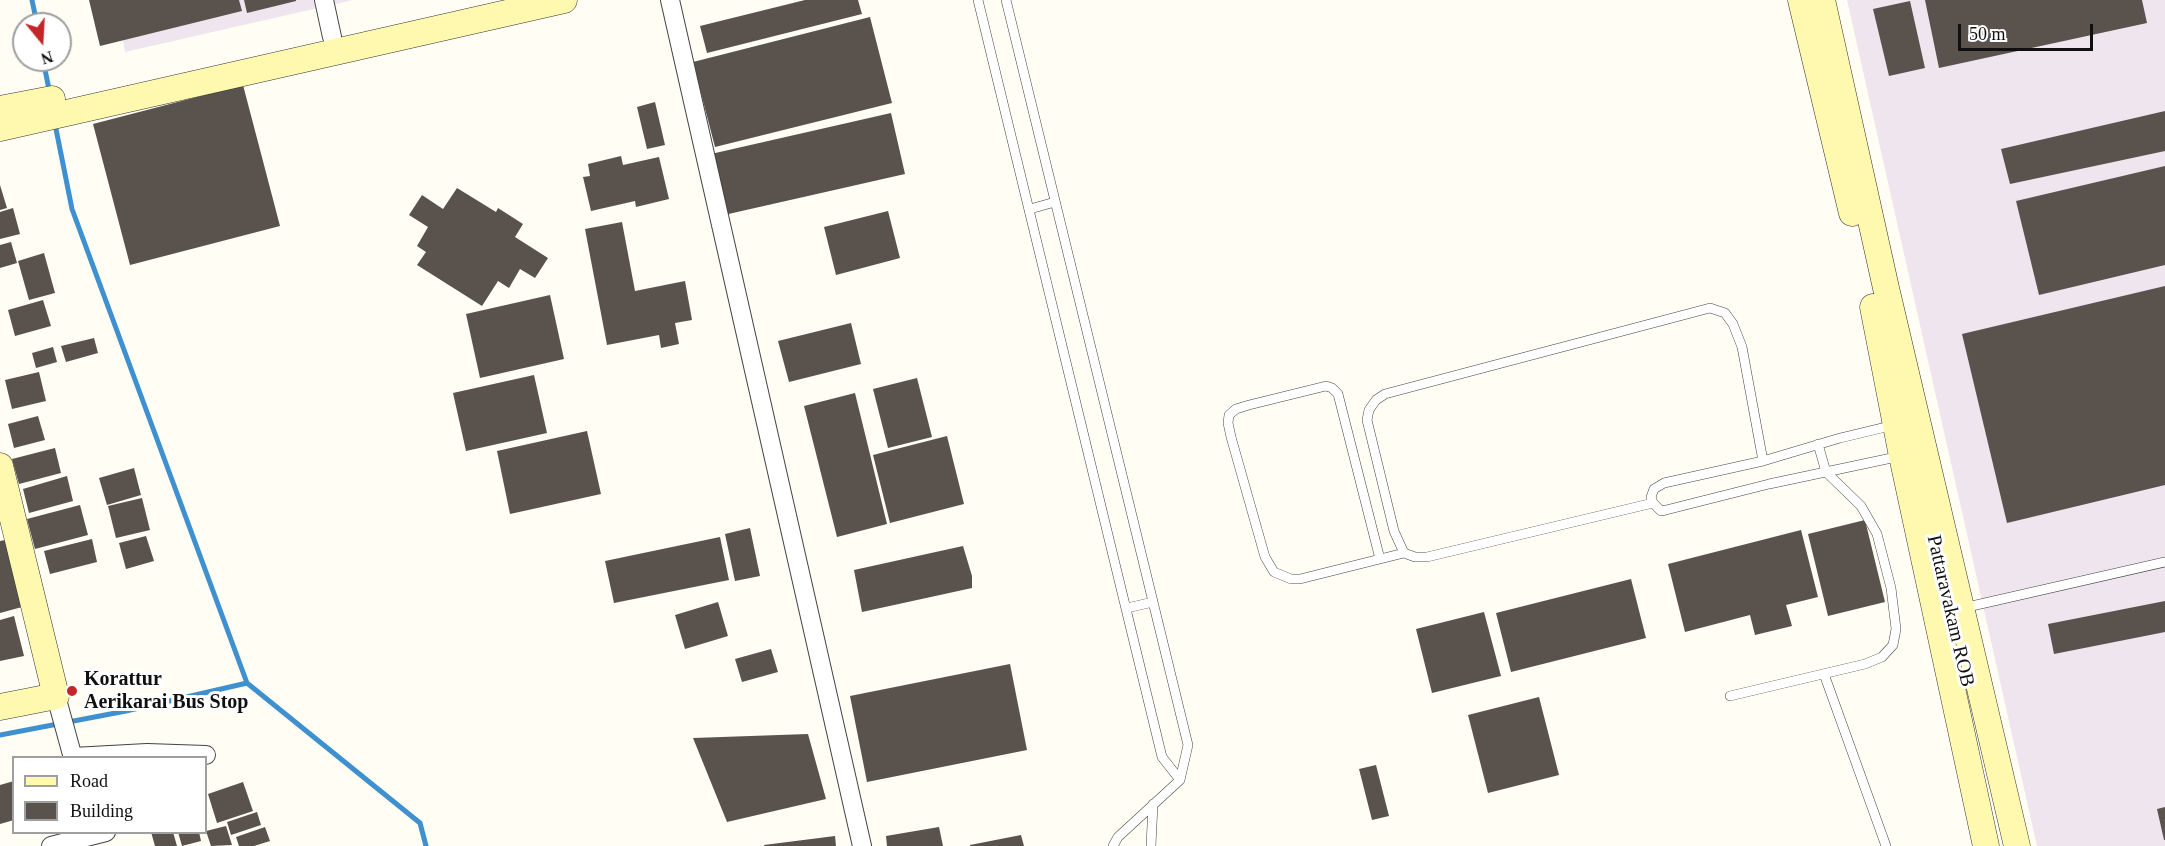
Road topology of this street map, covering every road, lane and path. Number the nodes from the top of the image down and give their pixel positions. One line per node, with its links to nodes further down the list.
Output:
1 (324, 0): 9 (street)
2 (485, 0): 9 (main road)
3 (564, 0): 10 (main road)
4 (670, 0): 42 (street)
5 (978, 0): 15 (lane)
6 (1006, 0): 14 (lane)
7 (1801, 0): 16 (main road)
8 (1822, 0): 16 (main road)
9 (332, 37): 10 (main road)
10 (94, 98): 12 (main road)
11 (0, 109): 12 (main road)
12 (28, 113): 13 (main road)
13 (0, 128)
14 (1055, 202): 15 (lane); 28 (lane)
15 (1030, 209): 29 (lane)
16 (1878, 289): 17 (main road); 30 (main road); 47 (main road, Pattaravakam ROB)
17 (1896, 424): 18 (lane); 19 (main road)
18 (1818, 444): 20 (lane); 22 (lane)
19 (1902, 456): 22 (lane); 46 (main road)
20 (1763, 461): 23 (lane); 25 (lane)
21 (0, 466): 24 (main road)
22 (1826, 472): 23 (lane); 31 (lane)
23 (1653, 503): 25 (lane)
24 (8, 535): 33 (main road)
25 (1404, 553): 26 (lane)
26 (1380, 558): 26 (lane)
27 (2165, 562): 30 (lane)
28 (1154, 602): 29 (lane); 38 (lane)
29 (1127, 608): 38 (lane)
30 (1961, 609): 48 (main road)
31 (1824, 674): 32 (lane); 45 (lane)
32 (1730, 696)
33 (58, 704): 34 (main road); 36 (street)
34 (0, 707)
35 (206, 755): 37 (street)
36 (73, 756)
37 (92, 756)
38 (1180, 780): 39 (lane)
39 (1154, 804): 43 (lane); 44 (lane)
40 (95, 837): 41 (street)
41 (51, 846)
42 (862, 846)
43 (1113, 846)
44 (1151, 846)
45 (1886, 846)
46 (1986, 846)
47 (2002, 846)
48 (2018, 846)

